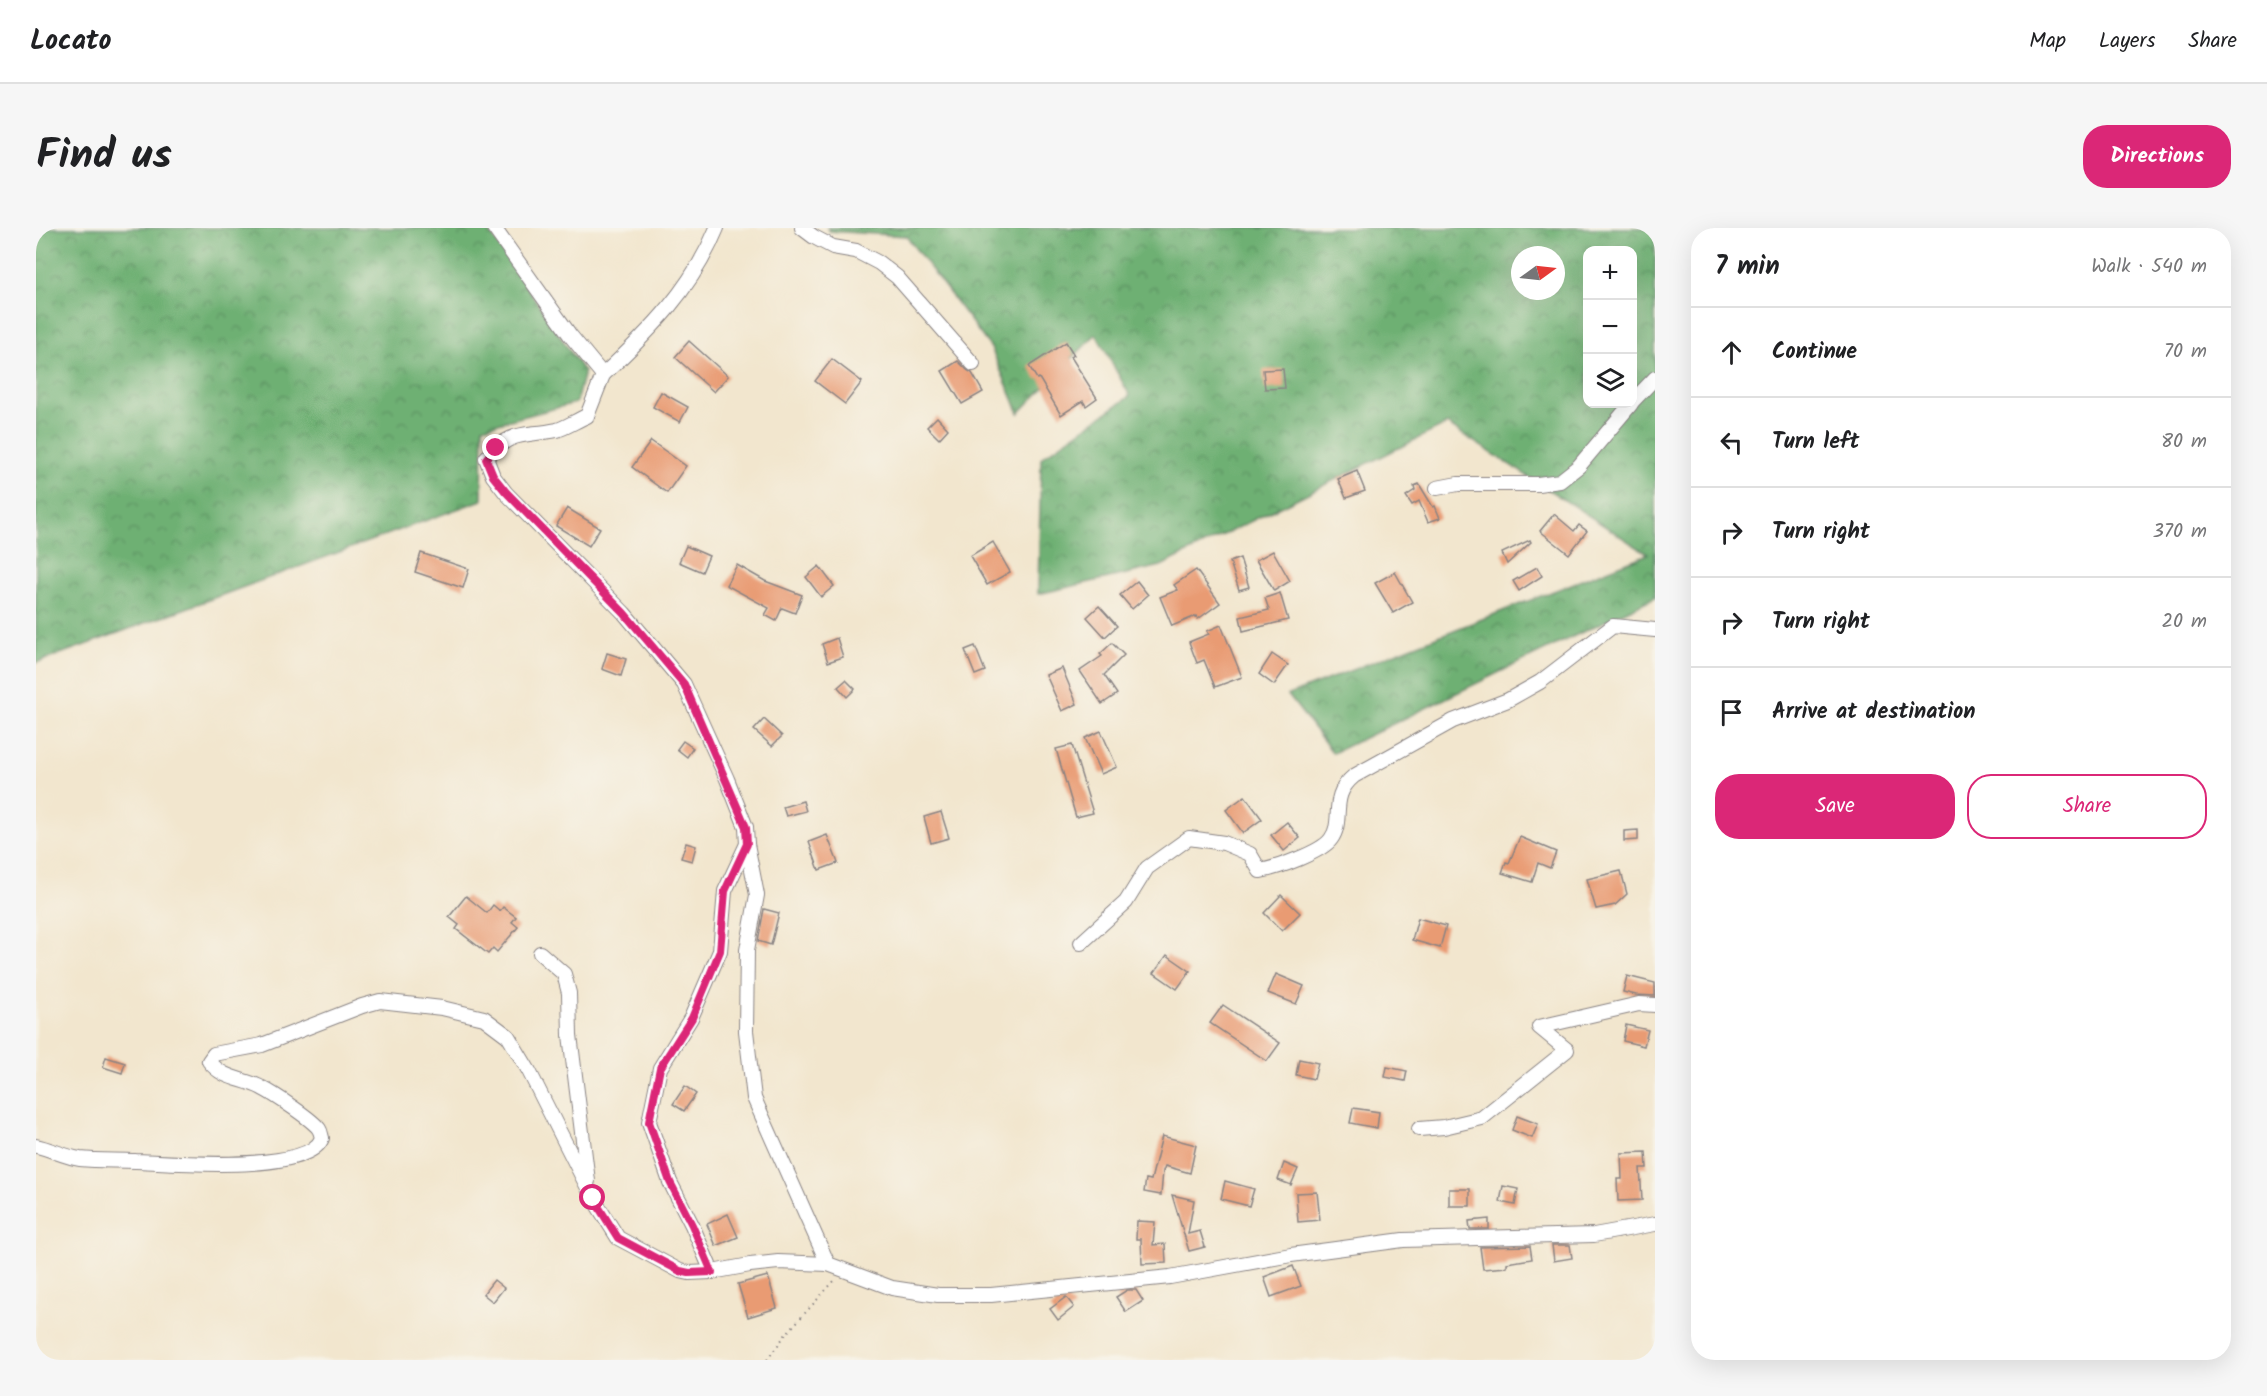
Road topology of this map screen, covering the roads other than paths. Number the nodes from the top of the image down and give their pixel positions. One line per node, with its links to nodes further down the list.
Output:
1 (494, 228): 5 (street)
2 (717, 228): 5 (street)
3 (802, 228): 4 (street)
4 (972, 364)
5 (603, 375): 11 (street)
6 (1655, 378): 7 (street)
7 (1637, 398)
8 (1628, 408): 9 (street)
9 (1437, 488)
10 (1655, 630): 12 (street)
11 (747, 844): 19 (street); 20 (street)
12 (1081, 943)
13 (540, 953): 17 (street)
14 (1655, 1005): 15 (street)
15 (1419, 1129)
16 (36, 1146): 17 (street)
17 (589, 1190): 20 (street)
18 (1655, 1224): 19 (street)
19 (828, 1264): 20 (street)
20 (712, 1272)

